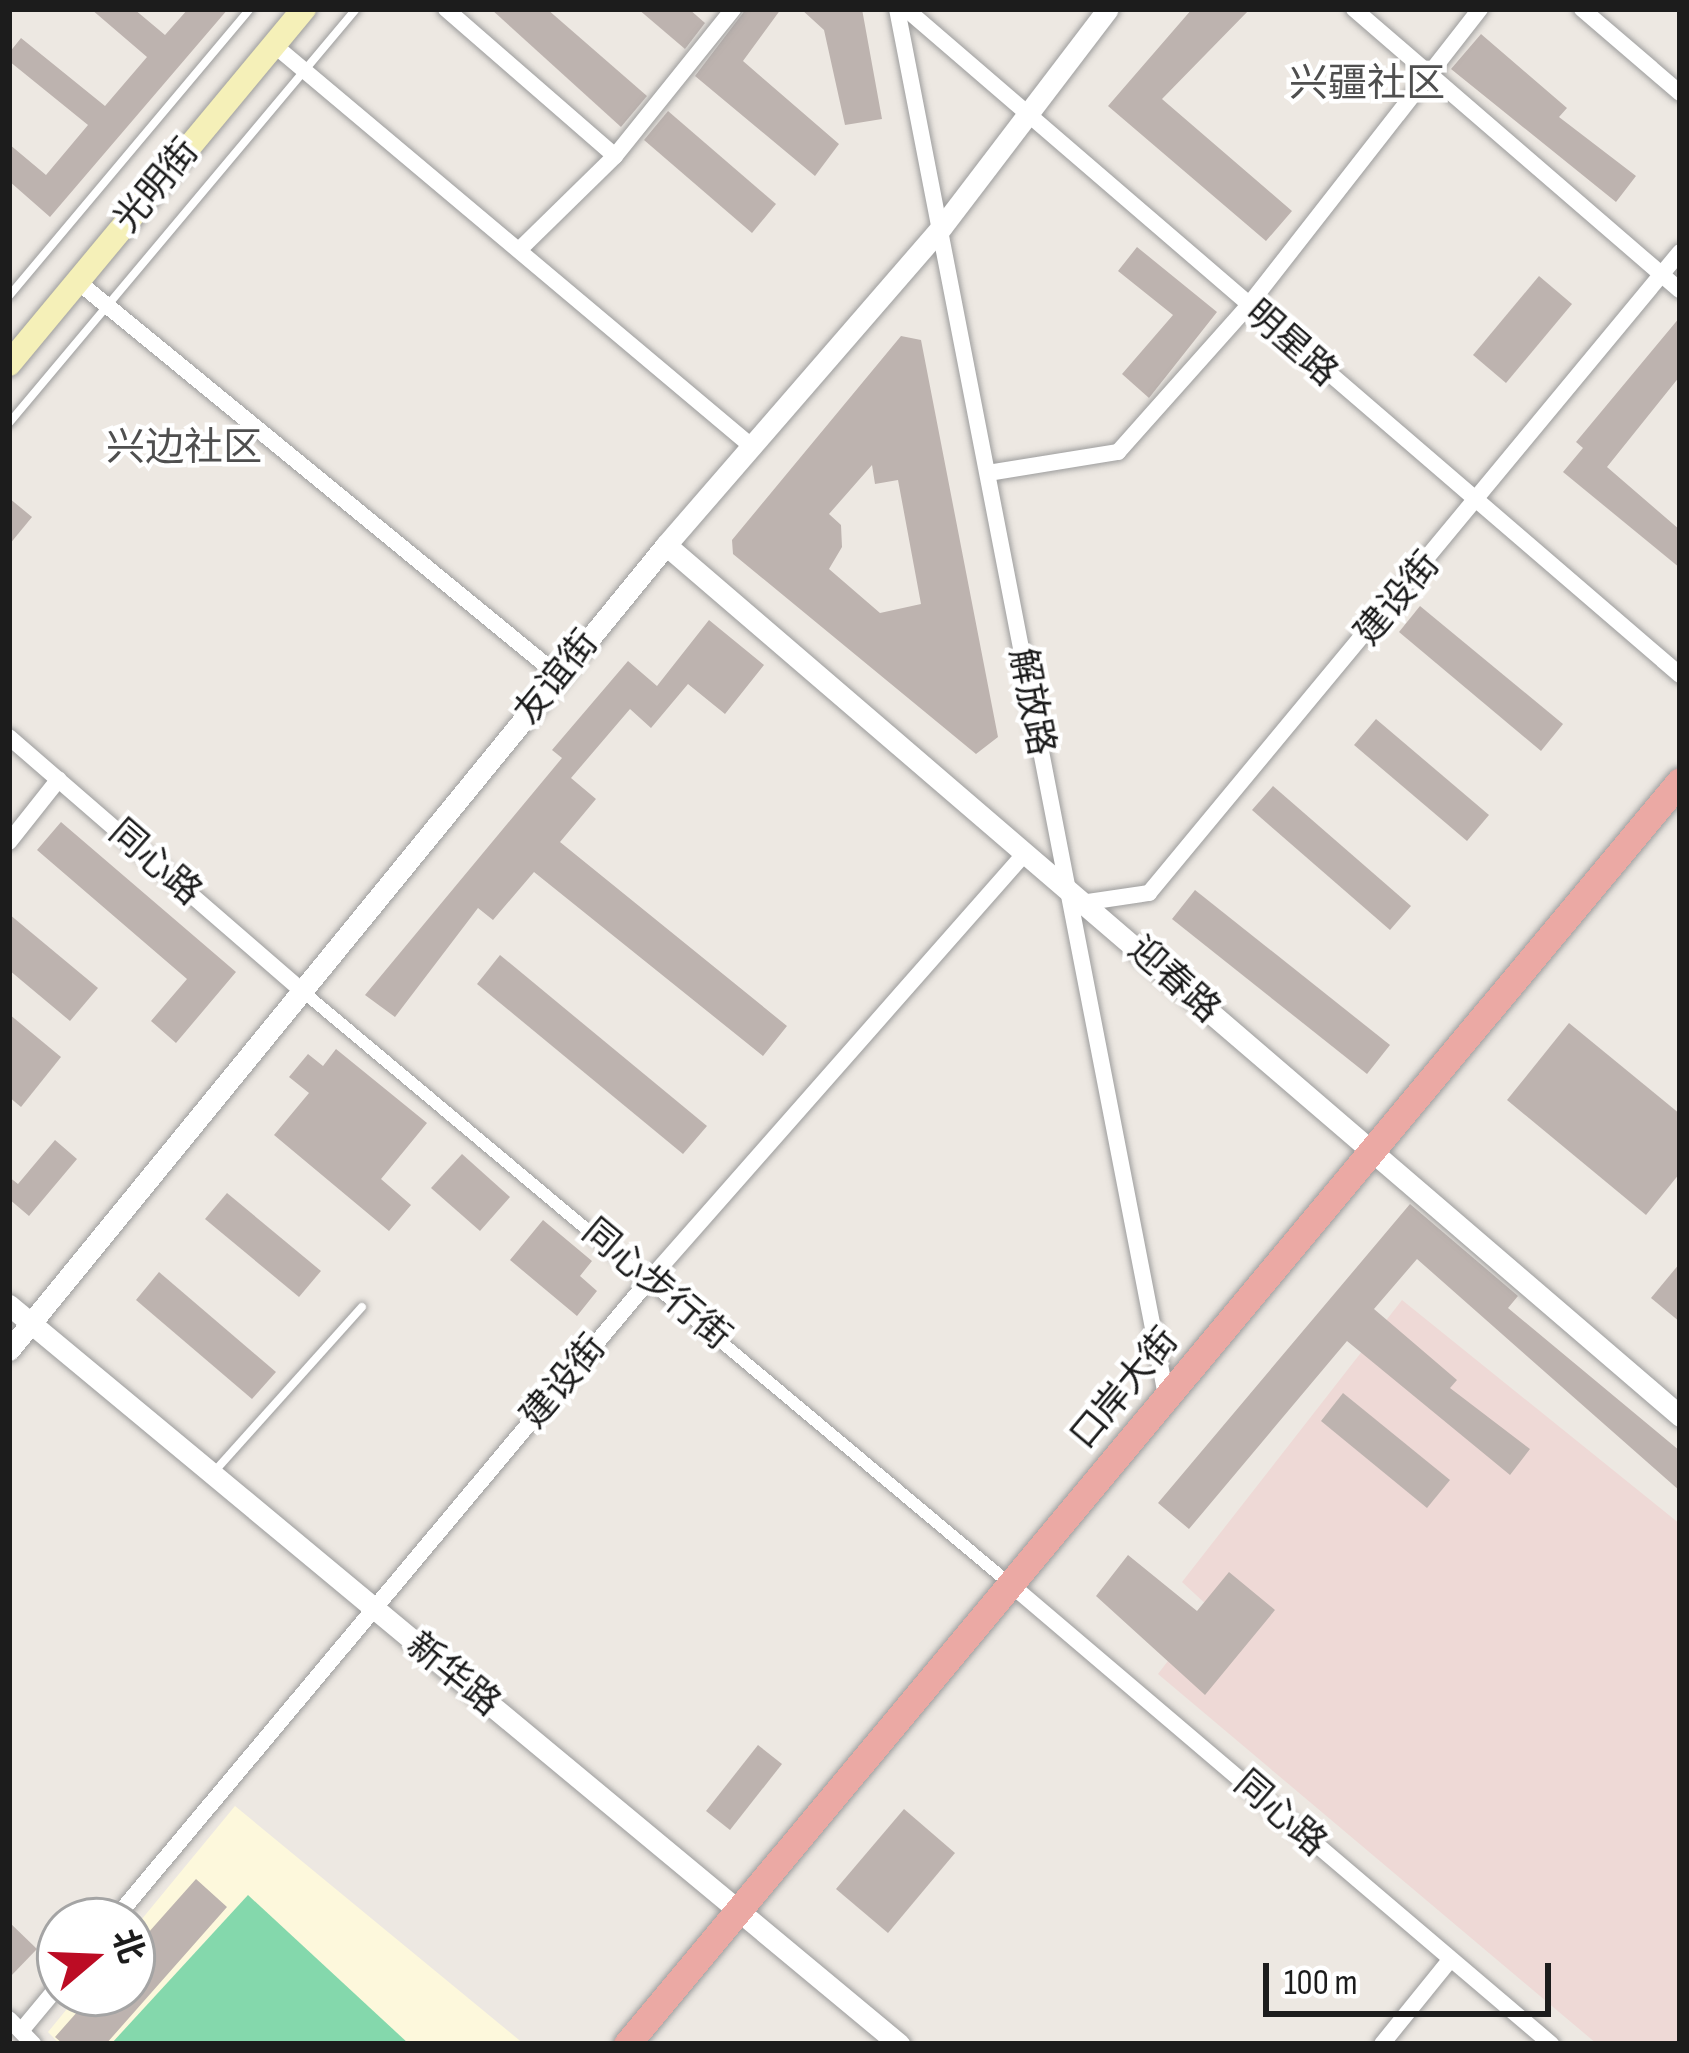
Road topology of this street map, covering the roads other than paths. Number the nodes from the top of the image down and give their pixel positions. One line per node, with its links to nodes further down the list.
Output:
1 (250, 9): 24 (lane)
2 (304, 9): 12 (main road, 光明街)
3 (356, 9): 13 (lane)
4 (446, 9): 17 (street)
5 (733, 9): 17 (street)
6 (896, 9): 18 (street, 解放路)
7 (906, 9): 16 (street, 明星路)
8 (1108, 9): 16 (street, 友谊街)
9 (1354, 9): 14 (street)
10 (1480, 9): 14 (street)
11 (1582, 9): 15 (street)
12 (274, 45): 13 (street); 22 (main road, 光明街)
13 (304, 70): 19 (street); 25 (lane)
14 (1428, 73): 21 (street); 26 (street)
15 (1680, 94)
16 (1030, 118): 18 (street, 友谊街); 26 (street, 明星路)
17 (615, 157): 19 (street)
18 (941, 228): 29 (street, 友谊街); 30 (street, 解放路)
19 (519, 250): 29 (street)
20 (1680, 251): 21 (street, 建设街)
21 (1665, 276): 23 (street); 31 (street, 建设街)
22 (77, 281): 25 (street); 27 (main road, 光明街)
23 (1680, 290)
24 (9, 296)
25 (108, 306): 28 (lane); 34 (street)
26 (1248, 306): 30 (street); 31 (street, 明星路)
27 (9, 364)
28 (9, 423)
29 (750, 446): 32 (street, 友谊街)
30 (988, 473): 40 (street, 解放路)
31 (1477, 506): 33 (street, 明星路); 41 (street, 建设街)
32 (666, 545): 34 (street, 友谊街); 39 (street, 迎春路)
33 (1680, 675)
34 (559, 676): 42 (street, 友谊街)
35 (9, 737): 36 (street, 同心路)
36 (58, 779): 38 (street); 42 (street, 同心路)
37 (1680, 781): 43 (highway, 口岸大街)
38 (9, 842)
39 (1026, 852): 40 (street, 迎春路); 44 (street, 建设街)
40 (1064, 881): 41 (street, 迎春路); 49 (street, 解放路)
41 (1088, 902): 43 (street, 迎春路)
42 (301, 990): 44 (street, 同心步行街); 47 (street, 友谊街)
43 (1368, 1154): 49 (highway, 口岸大街); 50 (street, 迎春路)
44 (650, 1279): 52 (street, 同心步行街); 53 (street, 建设街)
45 (9, 1305): 47 (street, 新华路)
46 (362, 1307): 51 (lane)
47 (32, 1323): 48 (street, 友谊街); 51 (street, 新华路)
48 (9, 1350)
49 (1166, 1396): 52 (highway, 口岸大街)
50 (1680, 1416)
51 (212, 1474): 53 (street, 新华路)
52 (1010, 1583): 55 (highway, 口岸大街); 56 (street, 同心路)
53 (375, 1611): 54 (street, 建设街); 55 (street, 新华路)
54 (133, 1897)
55 (740, 1911): 57 (highway, 口岸大街); 58 (street, 新华路)
56 (1450, 1960): 59 (street); 60 (street, 同心路)
57 (627, 2044)
58 (899, 2044)
59 (1382, 2044)
60 (1552, 2044)

